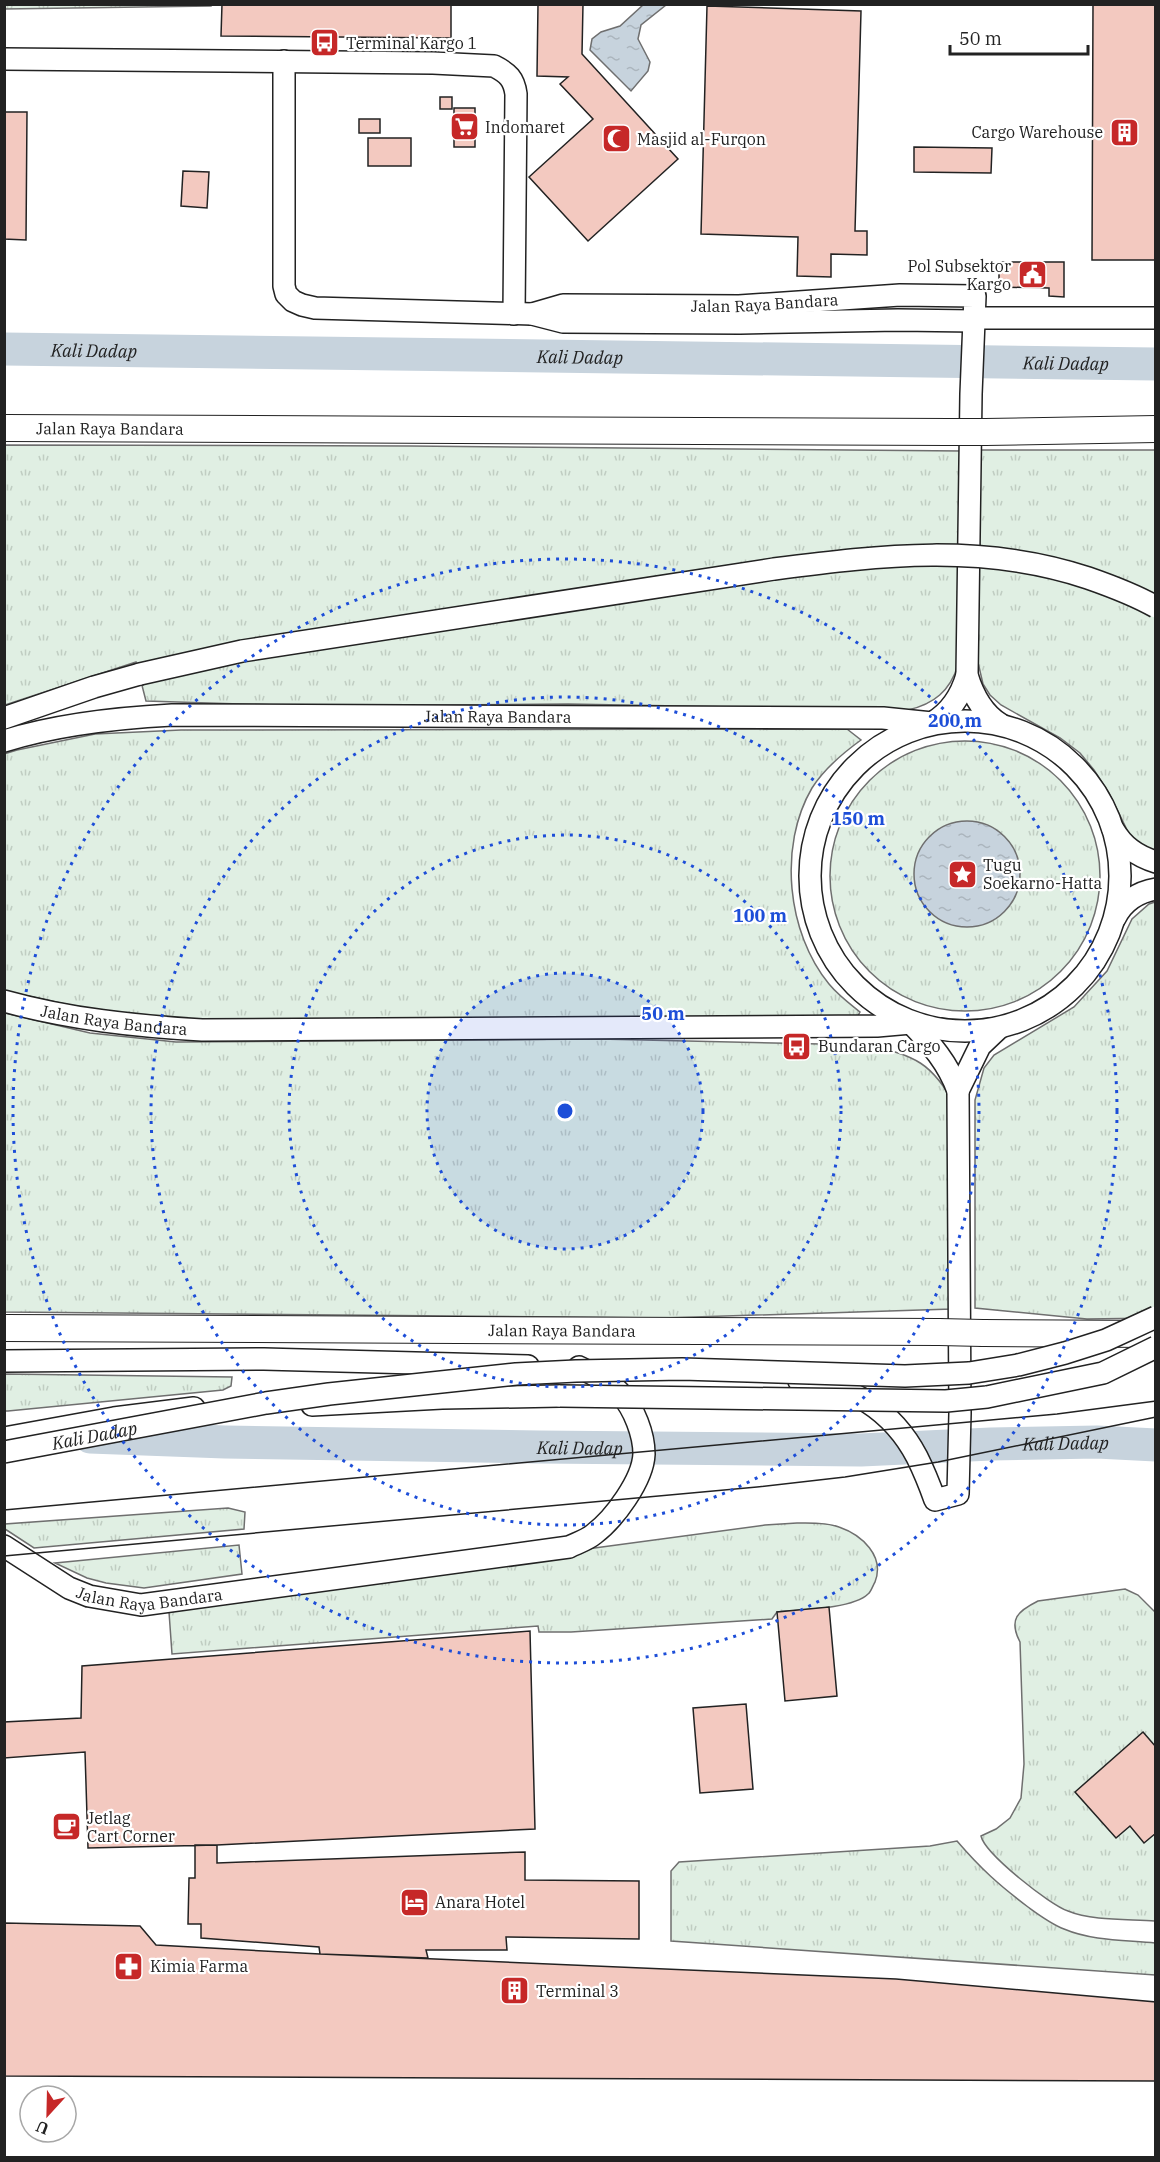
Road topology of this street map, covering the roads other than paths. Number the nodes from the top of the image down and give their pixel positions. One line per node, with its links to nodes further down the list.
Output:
1 (4, 59): 2 (street)
2 (284, 61): 3 (street); 3 (street, Jalan Raya Bandara)
3 (523, 314): 4 (street, Jalan Raya Bandara)
4 (739, 315): 6 (street, Jalan Raya Bandara); 6 (street, Jalan Raya Bandara)
5 (1155, 318): 6 (street)
6 (975, 319): 10 (street, Jalan Raya Bandara)
7 (4, 428): 8 (main road, Jalan Raya Bandara, bridge)
8 (1155, 429)
9 (1155, 608): 11 (street, bridge)
10 (968, 675): 12 (street, Jalan Raya Bandara); 13 (street, Jalan Raya Bandara)
11 (4, 718)
12 (932, 723): 13 (street); 14 (street, Jalan Raya Bandara); 20 (street)
13 (1000, 724): 15 (street)
14 (4, 741)
15 (1109, 824): 16 (street); 18 (street)
16 (1155, 862)
17 (1155, 889): 18 (street)
18 (1112, 924): 21 (street)
19 (4, 1001): 20 (street, Jalan Raya Bandara)
20 (911, 1023): 21 (street); 22 (street)
21 (999, 1028): 22 (street)
22 (958, 1091): 28 (street, Jalan Raya Bandara)
23 (1155, 1317): 30 (street, bridge)
24 (4, 1328): 25 (main road, Jalan Raya Bandara, bridge)
25 (1155, 1334)
26 (1155, 1347): 29 (street, bridge)
27 (4, 1361): 28 (street, Jalan Raya Bandara)
28 (578, 1367): 31 (street, Jalan Raya Bandara)
29 (4, 1437)
30 (4, 1452)
31 (4, 1546)

